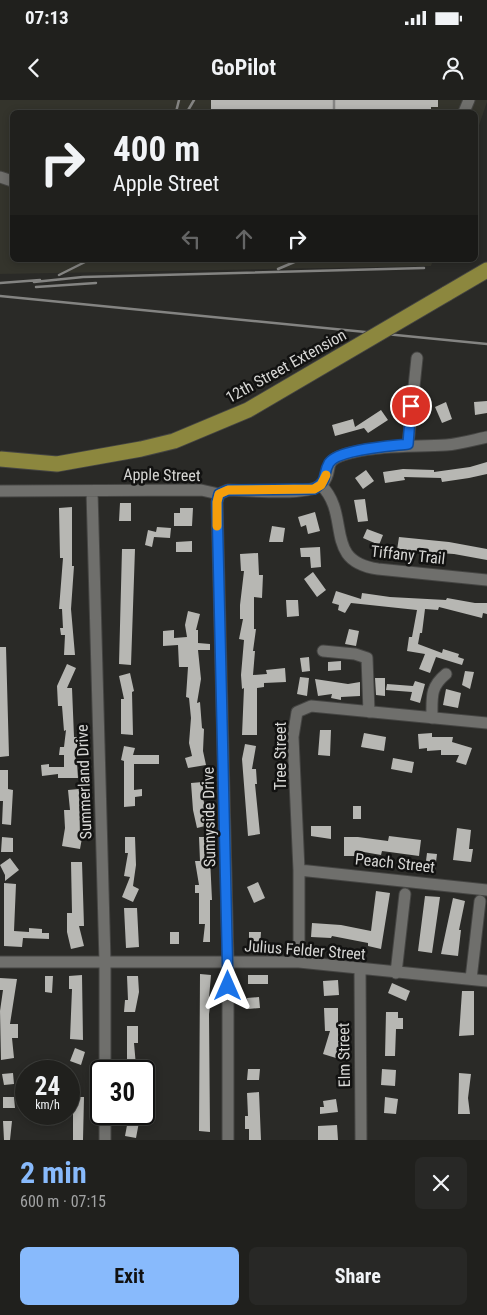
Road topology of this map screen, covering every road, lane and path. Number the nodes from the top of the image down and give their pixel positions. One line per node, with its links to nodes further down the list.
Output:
1 (487, 270): 5 (main road, 12th Street Extension, bridge)
2 (417, 358): 4 (street)
3 (487, 437): 4 (street)
4 (408, 444): 6 (street)
5 (0, 459)
6 (321, 485): 9 (street, Apple Street); 10 (street, Tiffany Trail)
7 (0, 491): 8 (street, Apple Street)
8 (92, 491): 9 (street, Apple Street); 22 (street, Summerland Drive)
9 (219, 494): 20 (street, Sunnyside Drive)
10 (487, 580)
11 (323, 651): 13 (street)
12 (446, 674): 14 (street)
13 (370, 712): 14 (street, Tree Street); 16 (street, Tree Street)
14 (432, 718): 15 (street, Tree Street)
15 (487, 723)
16 (299, 870): 17 (street, Peach Street); 23 (street, Tree Street)
17 (487, 890)
18 (405, 894): 25 (street)
19 (480, 901): 26 (street)
20 (228, 961): 22 (street, Julius Felder Street); 23 (street, Julius Felder Street); 31 (street, Sunnyside Drive)
21 (0, 962): 22 (street, Julius Felder Street)
22 (105, 962): 28 (street, Summerland Drive)
23 (299, 962): 24 (street, Julius Felder Street)
24 (360, 969): 25 (street, Julius Felder Street); 32 (street, Elm Street)
25 (396, 973): 26 (street, Julius Felder Street)
26 (471, 979): 27 (street, Julius Felder Street)
27 (487, 981)
28 (105, 1060)
29 (105, 1125): 30 (street)
30 (105, 1140)
31 (228, 1140)
32 (361, 1140)

